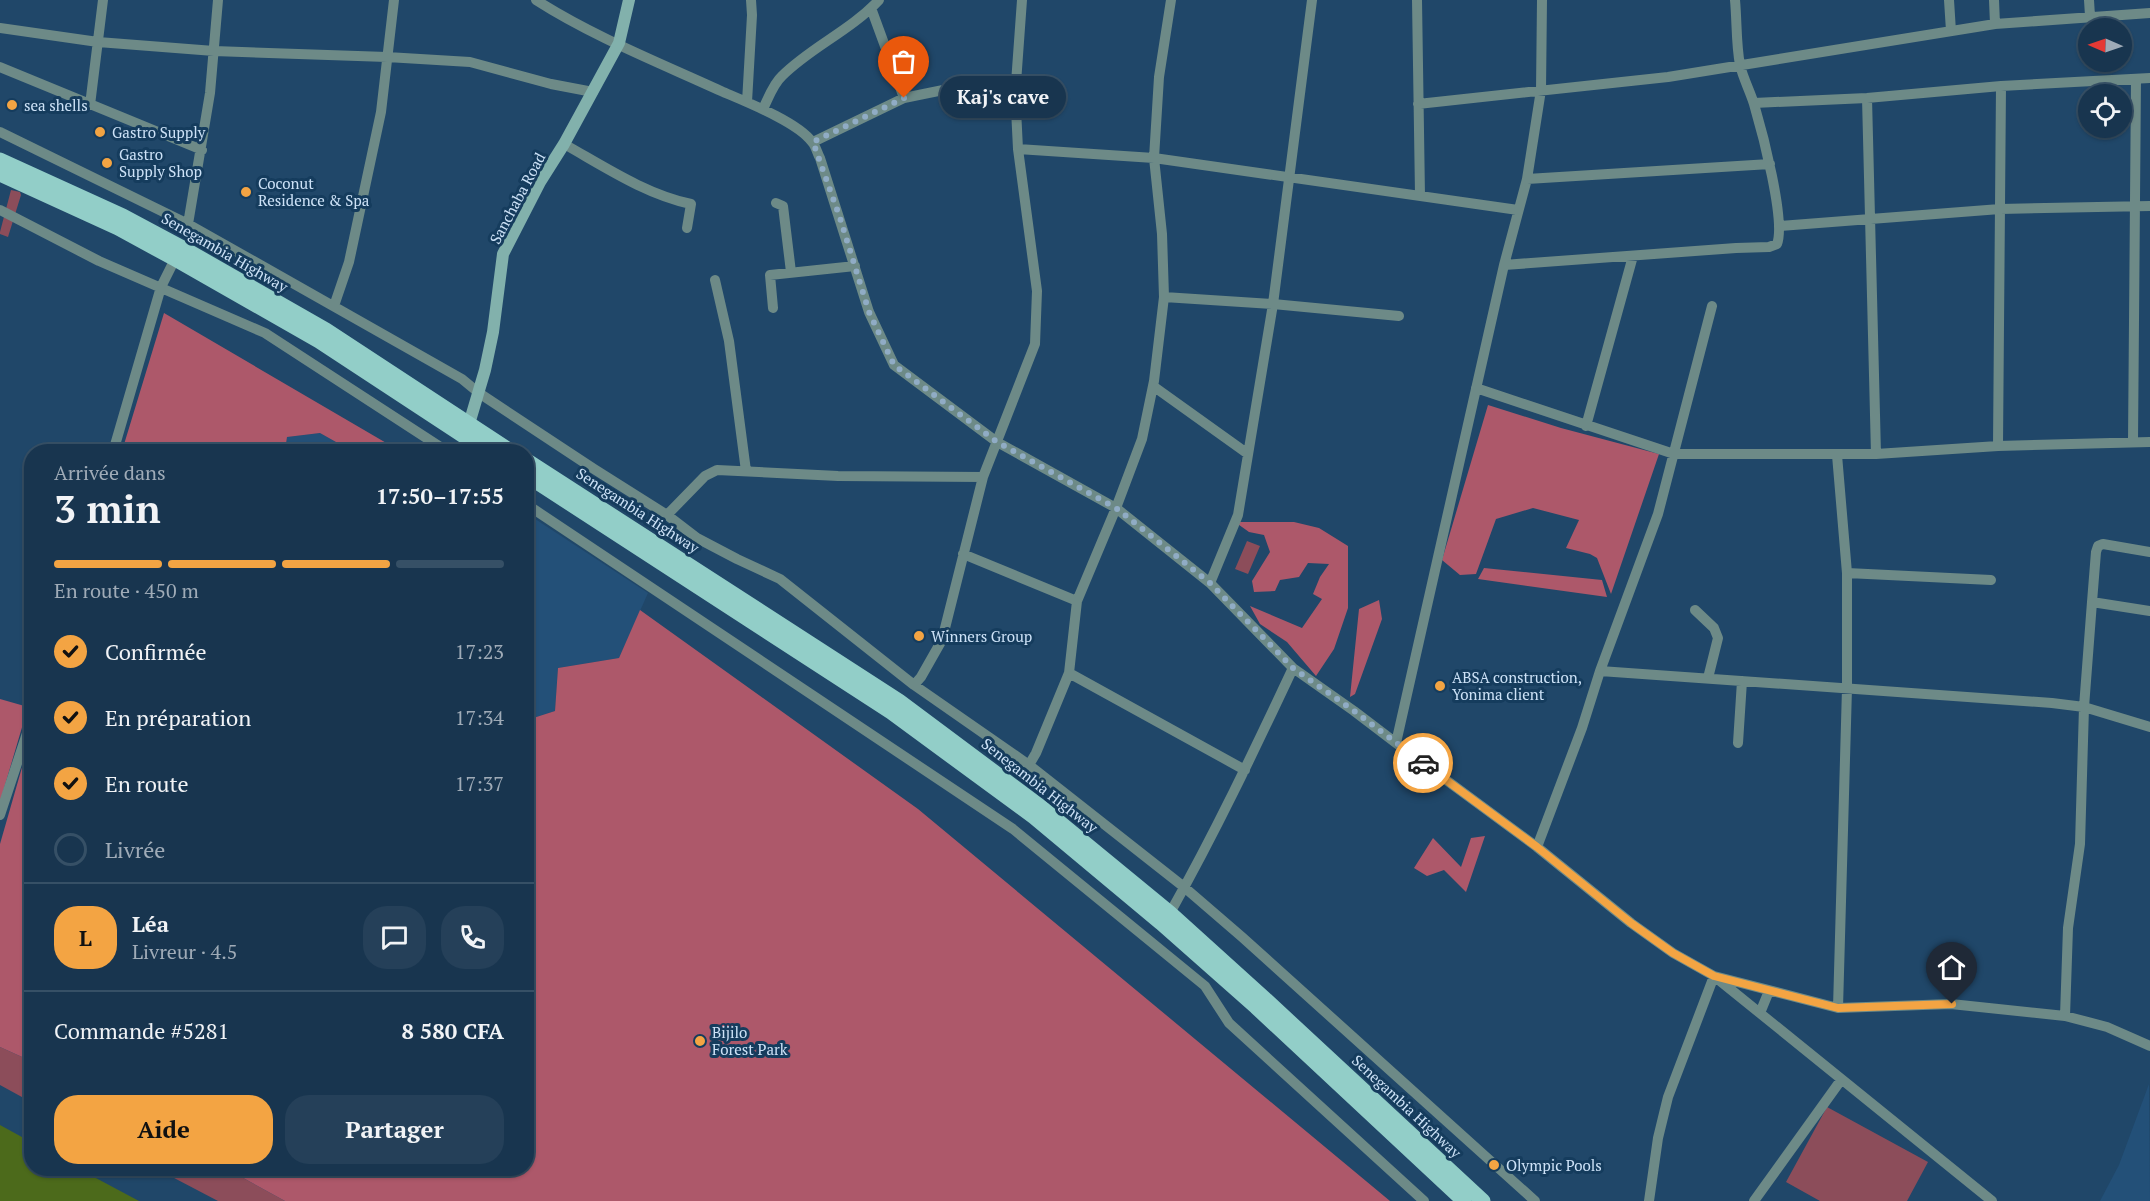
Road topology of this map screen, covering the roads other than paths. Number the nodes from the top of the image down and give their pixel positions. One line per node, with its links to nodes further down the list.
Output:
1 (103, 0): 22 (street)
2 (218, 0): 24 (street)
3 (394, 0): 25 (street)
4 (536, 0): 23 (street)
5 (629, 0): 23 (street, Sanchaba Road)
6 (751, 0): 36 (street)
7 (1022, 0): 30 (street)
8 (1171, 0): 46 (street)
9 (1312, 0): 50 (street)
10 (1416, 0): 38 (street)
11 (1542, 0): 32 (street)
12 (1735, 0): 26 (street)
13 (1949, 0): 21 (street)
14 (1994, 0): 19 (street)
15 (2089, 0): 18 (street)
16 (875, 4): 34 (street); 40 (street)
17 (2150, 13): 18 (street)
18 (2090, 16): 19 (street)
19 (1995, 24): 21 (street)
20 (0, 28): 22 (street)
21 (1951, 31): 26 (street)
22 (98, 42): 24 (street); 39 (street)
23 (619, 44): 33 (street, Sanchaba Road); 36 (street)
24 (214, 51): 25 (street); 45 (street)
25 (387, 57): 33 (street); 72 (street)
26 (1740, 66): 32 (street); 37 (street)
27 (0, 67): 39 (street)
28 (2136, 78): 29 (street); 31 (street); 55 (street)
29 (2150, 78)
30 (1016, 83): 34 (street); 44 (street)
31 (2001, 86): 35 (street); 56 (street)
32 (1541, 90): 38 (street); 51 (street)
33 (593, 92): 43 (street, Sanchaba Road)
34 (904, 98): 42 (street)
35 (1867, 98): 37 (street); 59 (street)
36 (747, 102): 40 (street)
37 (1754, 103): 48 (street)
38 (1418, 104): 52 (street)
39 (90, 105): 45 (street)
40 (763, 109): 42 (street)
41 (0, 132): 60 (street)
42 (813, 142): 66 (street)
43 (564, 144): 62 (street); 78 (street, Sanchaba Road)
44 (1018, 149): 46 (street); 81 (street)
45 (201, 150): 60 (street)
46 (1154, 158): 50 (street); 70 (street)
47 (0, 160): 79 (main road, Senegambia Highway)
48 (1770, 164): 51 (street); 61 (street)
49 (0, 174): 64 (main road, Senegambia Highway)
50 (1289, 177): 52 (street); 71 (street)
51 (1527, 179): 58 (street)
52 (1420, 195): 58 (street)
53 (776, 203): 67 (street)
54 (2150, 206): 55 (street)
55 (2134, 207): 56 (street); 82 (street)
56 (2000, 209): 59 (street); 88 (street)
57 (0, 210): 69 (street)
58 (1518, 210): 65 (street)
59 (1871, 219): 61 (street); 91 (street)
60 (188, 224): 72 (street)
61 (1780, 226): 63 (street)
62 (687, 228)
63 (1633, 256): 65 (street); 80 (street)
64 (175, 259): 69 (street); 86 (main road, Senegambia Highway)
65 (1504, 265): 77 (street)
66 (855, 266): 67 (street); 81 (street)
67 (791, 272): 74 (street)
68 (714, 280): 94 (street)
69 (160, 286): 84 (street); 85 (street)
70 (1164, 297): 71 (street); 76 (street)
71 (1273, 303): 75 (street); 89 (street)
72 (334, 306): 78 (street)
73 (1712, 306): 90 (street)
74 (773, 308)
75 (1399, 316)
76 (1153, 386): 89 (street); 97 (street)
77 (1476, 388): 80 (street); 119 (street)
78 (479, 393): 79 (street, Sanchaba Road); 99 (street)
79 (469, 424): 87 (main road, Senegambia Highway)
80 (1586, 426): 90 (street)
81 (997, 442): 95 (street); 97 (street)
82 (2133, 442): 83 (street); 88 (street)
83 (2150, 442)
84 (114, 444)
85 (436, 444)
86 (476, 444)
87 (500, 444)
88 (1998, 446): 91 (street)
89 (1248, 454): 104 (street)
90 (1674, 454): 92 (street); 110 (street)
91 (1876, 454): 92 (street)
92 (1837, 455): 102 (street)
93 (534, 465): 126 (main road, Senegambia Highway)
94 (746, 471): 95 (street); 99 (street)
95 (983, 477): 101 (street)
96 (534, 480): 135 (main road, Senegambia Highway)
97 (1116, 508): 104 (street); 105 (street)
98 (534, 509): 134 (street)
99 (667, 514): 114 (street)
100 (2150, 552): 106 (street)
101 (963, 554): 105 (street); 114 (street)
102 (1847, 573): 103 (street); 115 (street)
103 (1991, 580)
104 (1210, 583): 109 (street)
105 (1077, 601): 111 (street)
106 (2092, 602): 108 (street); 116 (street)
107 (1695, 610): 112 (street)
108 (2150, 611)
109 (1293, 668): 119 (street); 122 (street)
110 (1600, 671): 112 (street); 124 (street)
111 (1069, 673): 121 (street); 122 (street)
112 (1708, 678): 113 (street)
113 (1742, 681): 115 (street); 120 (street)
114 (914, 685): 121 (street)
115 (1847, 688): 116 (street); 129 (street)
116 (2084, 707): 117 (street); 131 (street)
117 (2150, 727)
118 (24, 742): 123 (street)
119 (1396, 743): 124 (street)
120 (1738, 743)
121 (1029, 765): 125 (street)
122 (1245, 770): 125 (street)
123 (0, 815)
124 (1537, 847): 127 (street)
125 (1184, 887): 126 (street); 137 (street)
126 (1170, 913): 136 (main road, Senegambia Highway)
127 (1714, 976): 128 (street); 130 (street); 138 (street)
128 (1769, 991): 129 (street); 130 (street)
129 (1838, 1008): 131 (street)
130 (1760, 1013): 133 (street)
131 (2065, 1016): 132 (street)
132 (2150, 1046)
133 (1841, 1080): 139 (street); 140 (street)
134 (1424, 1201)
135 (1464, 1201)
136 (1483, 1201)
137 (1535, 1201)
138 (1649, 1201)
139 (1754, 1201)
140 (1992, 1201)

